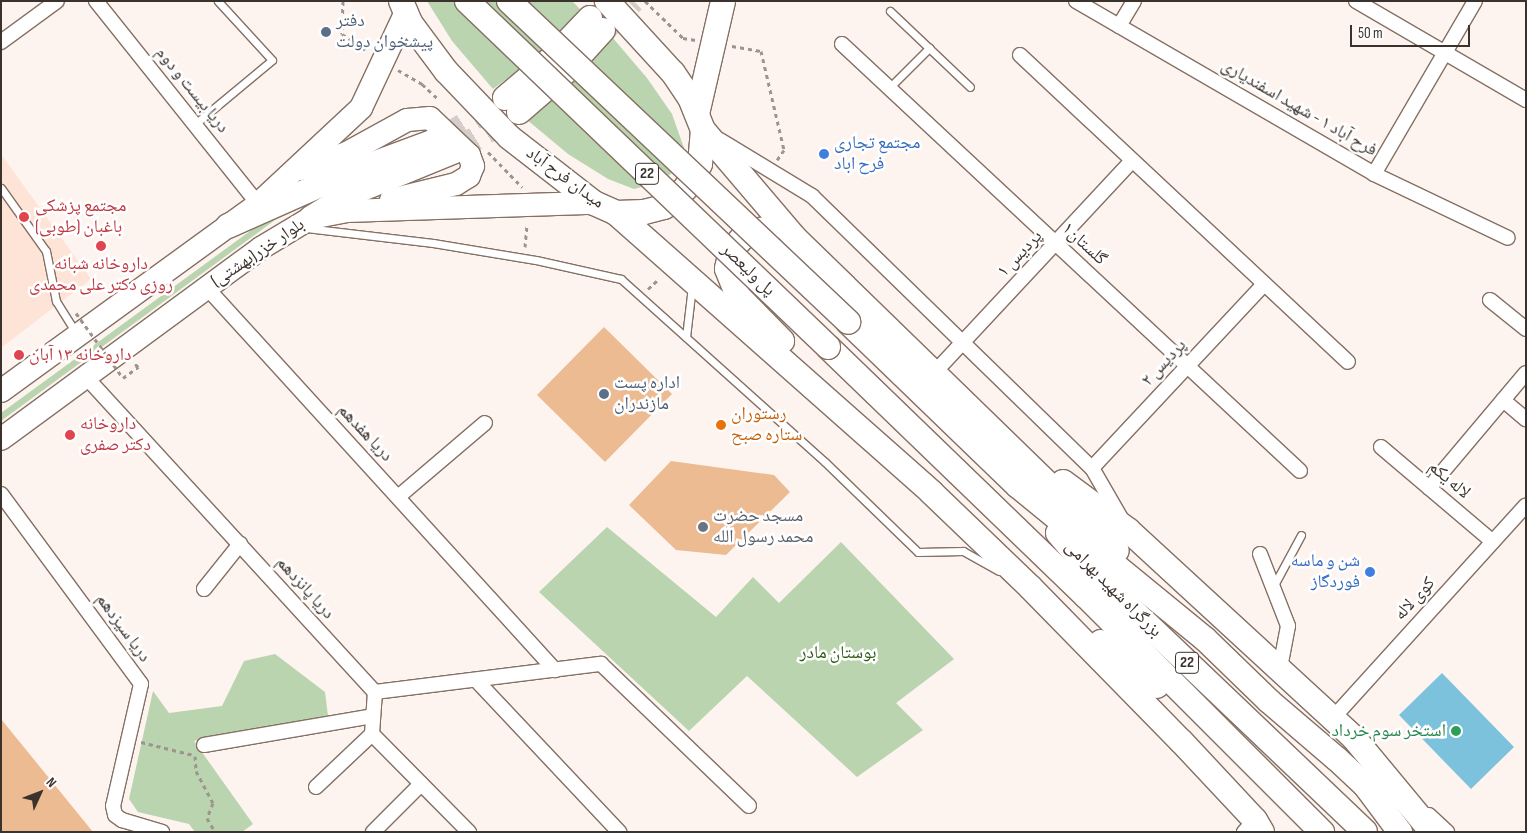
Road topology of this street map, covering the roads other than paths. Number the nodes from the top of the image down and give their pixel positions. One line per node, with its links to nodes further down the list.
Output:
1 (57, 1): 16 (street)
2 (96, 1): 26 (street, دریا بیست و دوم)
3 (218, 1): 26 (lane)
4 (467, 1): 70 (highway, پل ولیعصر / 22, bridge)
5 (509, 1): 62 (highway, پل ولیعصر / 22, bridge)
6 (607, 1): 25 (highway)
7 (724, 1): 25 (highway, میدان فرح آباد)
8 (1076, 1): 15 (street, فرح آباد ۱ - شهید اسفندیاری)
9 (1134, 1): 15 (street)
10 (1356, 1): 19 (street)
11 (1476, 1): 19 (street)
12 (404, 7): 28 (main road); 31 (highway, میدان فرح آباد)
13 (890, 11): 18 (lane)
14 (597, 24): 24 (highway)
15 (1120, 26): 29 (street, فرح آباد ۱ - شهید اسفندیاری)
16 (1, 42)
17 (842, 44): 22 (street, گلستان۱)
18 (929, 48): 21 (lane); 22 (lane)
19 (1445, 53): 23 (street); 29 (street)
20 (1020, 55): 27 (street)
21 (970, 87)
22 (889, 88): 39 (street, گلستان۱)
23 (1526, 100)
24 (512, 105)
25 (700, 122): 34 (highway, میدان فرح آباد); 37 (highway); 47 (street)
26 (195, 124): 32 (street, دریا بیست و دوم)
27 (1132, 161): 39 (street, پردیس ۱); 41 (street)
28 (292, 172): 32 (main road); 33 (main road)
29 (1374, 174): 38 (street, فرح آباد ۱ - شهید اسفندیاری)
30 (1, 188): 45 (lane)
31 (594, 203): 33 (main road, بلوار خزر(بهشتی)); 34 (highway, میدان فرح آباد)
32 (258, 204): 36 (main road)
33 (347, 212): 35 (main road, بلوار خزر(بهشتی))
34 (616, 213): 40 (highway)
35 (302, 222): 36 (highway); 42 (main road, بلوار خزر(بهشتی)); 46 (lane)
36 (228, 226): 45 (main road)
37 (794, 237): 50 (highway); 64 (highway)
38 (1508, 238)
39 (1055, 243): 47 (street, پردیس ۱); 49 (street, گلستان۱)
40 (692, 281): 46 (lane); 64 (highway)
41 (1264, 284): 48 (street); 49 (street, پردیس ۲)
42 (207, 288): 52 (main road, بلوار خزر(بهشتی)); 66 (street, دریا هفدهم)
43 (1490, 300): 44 (street)
44 (1526, 329)
45 (77, 336): 53 (main road)
46 (686, 337): 74 (lane)
47 (962, 342): 50 (street, پردیس ۱); 60 (street)
48 (1348, 362)
49 (1187, 366): 60 (street, پردیس ۲); 61 (street, گلستان۱)
50 (935, 372): 59 (highway)
51 (1526, 372): 54 (street)
52 (86, 377): 57 (main road, بلوار خزر(بهشتی)); 72 (street, دریا پانزدهم)
53 (1, 392)
54 (1503, 400): 55 (street); 63 (street)
55 (1526, 419)
56 (486, 423): 66 (street)
57 (1, 439)
58 (1381, 447): 63 (street, لاله یکم)
59 (1023, 457): 68 (highway); 77 (highway)
60 (1092, 468): 68 (street)
61 (1300, 472)
62 (1018, 486): 77 (highway); 97 (highway, بزرگراه شهید بهرامی / 22)
63 (1429, 488): 71 (street, لاله یکم)
64 (931, 492): 74 (highway)
65 (1, 494): 92 (street, دریا سیزدهم)
66 (398, 497): 79 (street, دریا هفدهم)
67 (1523, 511): 71 (street, کوی لاله)
68 (1128, 530): 78 (highway)
69 (1301, 535): 75 (lane)
70 (1028, 540): 85 (highway, بزرگراه شهید بهرامی / 22)
71 (1492, 541): 83 (street, کوی لاله)
72 (240, 544): 76 (street); 81 (street, دریا پانزدهم)
73 (1260, 554): 75 (street)
74 (1030, 587): 85 (highway); 91 (highway)
75 (1273, 587): 78 (street)
76 (204, 589)
77 (1205, 639): 98 (highway)
78 (1280, 668): 83 (highway)
79 (555, 670): 80 (street); 90 (street)
80 (476, 680): 81 (street); 95 (street)
81 (375, 692): 82 (street)
82 (373, 716): 84 (street); 86 (street)
83 (1333, 718): 87 (highway)
84 (372, 734): 88 (street); 89 (street)
85 (1233, 745): 96 (highway, بزرگراه شهید بهرامی / 22)
86 (199, 750)
87 (1387, 775): 99 (highway); 100 (street)
88 (421, 784): 93 (street); 94 (street)
89 (316, 787)
90 (749, 806)
91 (1254, 828)
92 (162, 832)
93 (373, 832)
94 (469, 832)
95 (619, 832)
96 (1322, 832)
97 (1365, 832)
98 (1400, 832)
99 (1432, 832)
100 (1447, 832)

